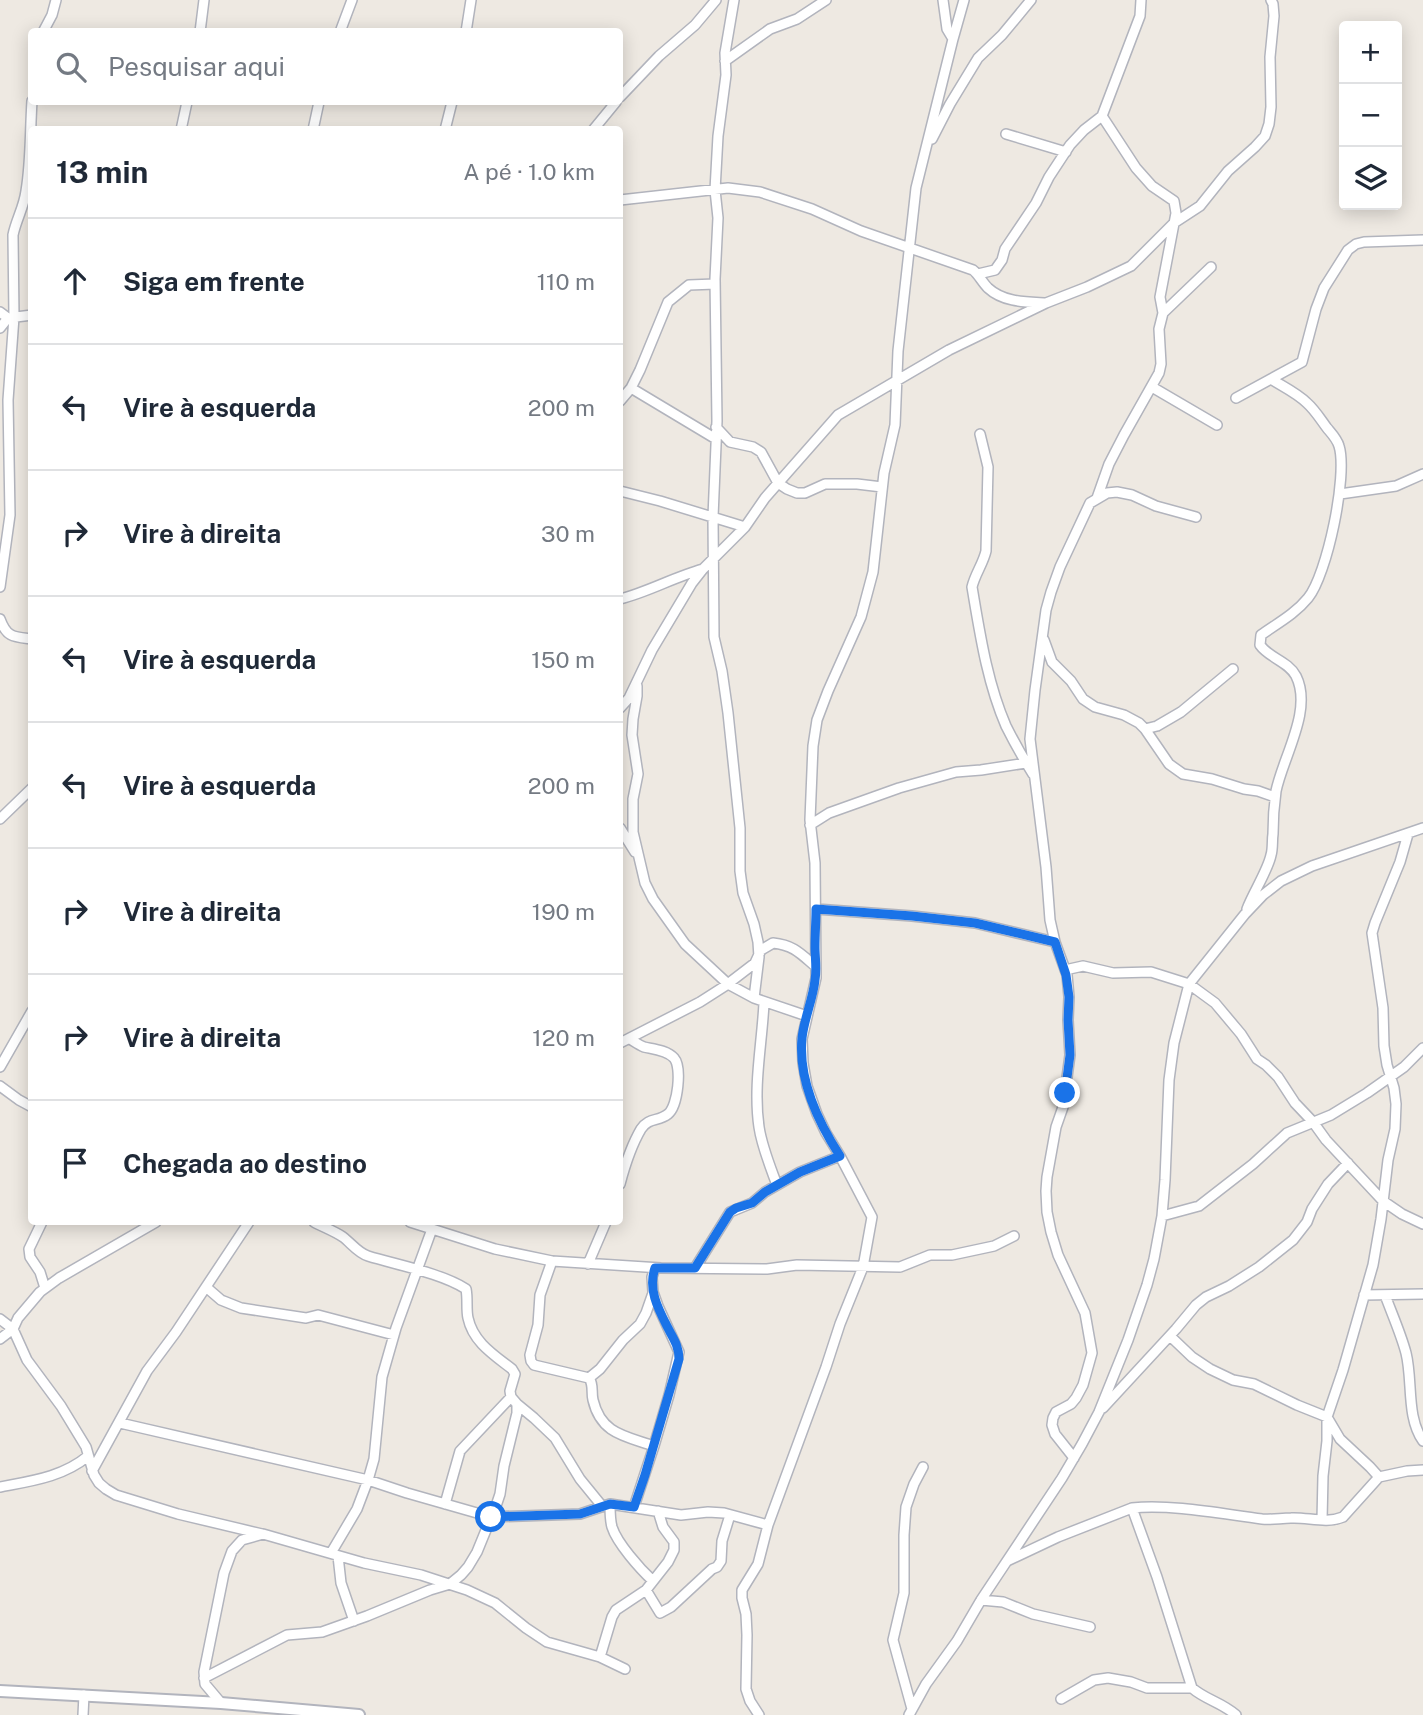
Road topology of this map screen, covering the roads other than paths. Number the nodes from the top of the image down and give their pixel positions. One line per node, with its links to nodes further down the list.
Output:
1 (56, 0): 13 (street)
2 (204, 0): 14 (street)
3 (352, 0): 15 (street)
4 (471, 0): 16 (street)
5 (716, 0): 19 (street)
6 (734, 0): 18 (street)
7 (826, 0): 18 (street)
8 (943, 0): 17 (street)
9 (964, 0): 17 (street)
10 (1031, 0): 33 (street)
11 (1141, 0): 25 (street)
12 (1271, 0): 37 (street)
13 (45, 28)
14 (200, 28)
15 (342, 28)
16 (467, 28)
17 (953, 39): 33 (street)
18 (725, 61): 35 (street)
19 (623, 94)
20 (32, 105): 26 (street)
21 (186, 105): 27 (street)
22 (318, 105): 28 (street)
23 (451, 105): 29 (street)
24 (613, 105): 30 (street)
25 (1102, 116): 32 (street); 37 (street)
26 (31, 126)
27 (182, 126)
28 (314, 126)
29 (446, 126)
30 (596, 126)
31 (1006, 134): 32 (street)
32 (1066, 152): 41 (street)
33 (925, 153): 39 (street)
34 (28, 171): 47 (street)
35 (715, 190): 36 (street); 39 (street); 42 (street)
36 (623, 200)
37 (1174, 223): 43 (street); 45 (street)
38 (1423, 240): 49 (street)
39 (910, 248): 41 (street); 50 (street)
40 (1211, 267): 45 (street)
41 (978, 274): 43 (street)
42 (715, 284): 52 (street); 56 (street)
43 (1046, 303): 50 (street)
44 (0, 312): 47 (street)
45 (1163, 313): 51 (street)
46 (28, 315): 47 (street)
47 (11, 317): 48 (street); 70 (street)
48 (0, 328)
49 (1271, 379): 54 (street); 63 (street)
50 (897, 381): 60 (street); 61 (street)
51 (1152, 387): 55 (street); 64 (street)
52 (631, 388): 53 (street); 58 (street)
53 (623, 397)
54 (1236, 398)
55 (1217, 425)
56 (716, 428): 58 (street); 60 (street)
57 (980, 434): 79 (street)
58 (716, 439): 65 (street)
59 (1423, 474): 63 (street)
60 (778, 483): 61 (street); 67 (street)
61 (882, 487): 84 (street)
62 (623, 492): 65 (street)
63 (1339, 494): 82 (street)
64 (1097, 498): 66 (street); 73 (street)
65 (713, 517): 67 (street); 68 (street)
66 (1196, 517)
67 (745, 527): 68 (street)
68 (713, 557): 69 (street); 92 (street)
69 (703, 569): 71 (street); 76 (street)
70 (0, 587)
71 (623, 598)
72 (0, 619): 74 (street)
73 (1042, 635): 78 (street); 80 (street)
74 (28, 639)
75 (1233, 669): 78 (street)
76 (637, 684): 77 (street); 88 (street)
77 (623, 705)
78 (1145, 729): 82 (street)
79 (1026, 763): 80 (street); 84 (street)
80 (1035, 778): 91 (street)
81 (28, 793): 83 (street)
82 (1275, 797): 90 (street)
83 (0, 819)
84 (810, 825): 89 (street)
85 (1423, 828): 87 (street)
86 (623, 833): 88 (street)
87 (1408, 834): 90 (street); 105 (street)
88 (639, 859): 95 (street)
89 (816, 909): 91 (street); 93 (street)
90 (1245, 914): 96 (street)
91 (1055, 942): 94 (street)
92 (759, 957): 93 (street); 95 (street); 97 (street)
93 (816, 966): 99 (street)
94 (1065, 970): 96 (street); 149 (street)
95 (729, 984): 97 (street); 101 (street)
96 (1189, 984): 108 (street); 114 (street)
97 (754, 998): 98 (street)
98 (764, 1003): 99 (street); 112 (street)
99 (807, 1016): 109 (street)
100 (28, 1018): 104 (street)
101 (630, 1039): 102 (street); 111 (street)
102 (623, 1042)
103 (1423, 1048): 105 (street)
104 (0, 1067)
105 (1390, 1077): 108 (street); 113 (street)
106 (0, 1086): 107 (street)
107 (28, 1105)
108 (1313, 1122): 110 (street); 114 (street)
109 (840, 1156): 112 (street); 126 (street)
110 (1348, 1163): 113 (street); 139 (street)
111 (623, 1174)
112 (777, 1185): 128 (street)
113 (1383, 1201): 115 (street); 134 (street)
114 (1161, 1216): 143 (street)
115 (1423, 1224)
116 (41, 1225): 131 (street)
117 (151, 1225): 131 (street)
118 (247, 1225): 130 (street)
119 (320, 1225): 129 (street)
120 (419, 1225): 122 (street)
121 (606, 1225): 125 (street)
122 (432, 1229): 124 (street); 129 (street)
123 (1014, 1236): 126 (street)
124 (552, 1261): 125 (street); 141 (street)
125 (588, 1264): 127 (street)
126 (863, 1267): 128 (street); 164 (street)
127 (655, 1268): 128 (street); 132 (street)
128 (695, 1268)
129 (416, 1270): 138 (street); 142 (street)
130 (206, 1287): 138 (street); 145 (street)
131 (45, 1288): 137 (street)
132 (653, 1292): 141 (street); 147 (street)
133 (1423, 1294): 135 (street)
134 (1364, 1295): 135 (street); 144 (street)
135 (1385, 1295): 146 (street)
136 (0, 1320): 137 (street)
137 (13, 1329): 140 (street); 148 (street)
138 (394, 1335): 154 (street)
139 (1170, 1336): 143 (street); 144 (street)
140 (0, 1339)
141 (589, 1378): 147 (street)
142 (514, 1401): 156 (street); 157 (street); 162 (street)
143 (1099, 1412): 149 (street)
144 (1327, 1417): 153 (street); 163 (street)
145 (120, 1423): 152 (street); 154 (street)
146 (1423, 1441)
147 (654, 1446): 158 (street)
148 (88, 1456): 152 (street); 155 (street)
149 (1074, 1458): 167 (street)
150 (923, 1467): 185 (street)
151 (1423, 1470): 153 (street)
152 (92, 1471): 165 (street)
153 (1378, 1477): 163 (street)
154 (368, 1480): 156 (street); 166 (street)
155 (0, 1487)
156 (445, 1504): 162 (street)
157 (606, 1505): 158 (street); 162 (street); 169 (street)
158 (634, 1507): 160 (street)
159 (1132, 1508): 163 (street); 167 (street); 179 (street)
160 (658, 1511): 161 (street); 169 (street)
161 (730, 1515): 164 (street); 172 (street)
162 (491, 1517): 168 (street)
163 (1322, 1520)
164 (768, 1525): 189 (street)
165 (263, 1534): 166 (street); 178 (street)
166 (334, 1555): 170 (street); 174 (street)
167 (1006, 1562): 173 (street)
168 (468, 1567): 170 (street); 171 (street)
169 (653, 1581): 172 (street)
170 (450, 1584): 171 (street); 174 (street)
171 (467, 1590): 176 (street)
172 (646, 1590): 176 (street)
173 (981, 1600): 175 (street); 185 (street)
174 (354, 1621): 178 (street)
175 (1090, 1627)
176 (600, 1657): 177 (street)
177 (625, 1669)
178 (204, 1678): 183 (street)
179 (1192, 1688): 182 (street); 190 (street)
180 (0, 1690): 181 (street)
181 (84, 1695): 183 (street); 187 (street)
182 (1060, 1699)
183 (221, 1703): 184 (street)
184 (245, 1710): 186 (street)
185 (911, 1712)
186 (315, 1713): 188 (street)
187 (83, 1715)
188 (359, 1715)
189 (758, 1715)
190 (1236, 1715)

